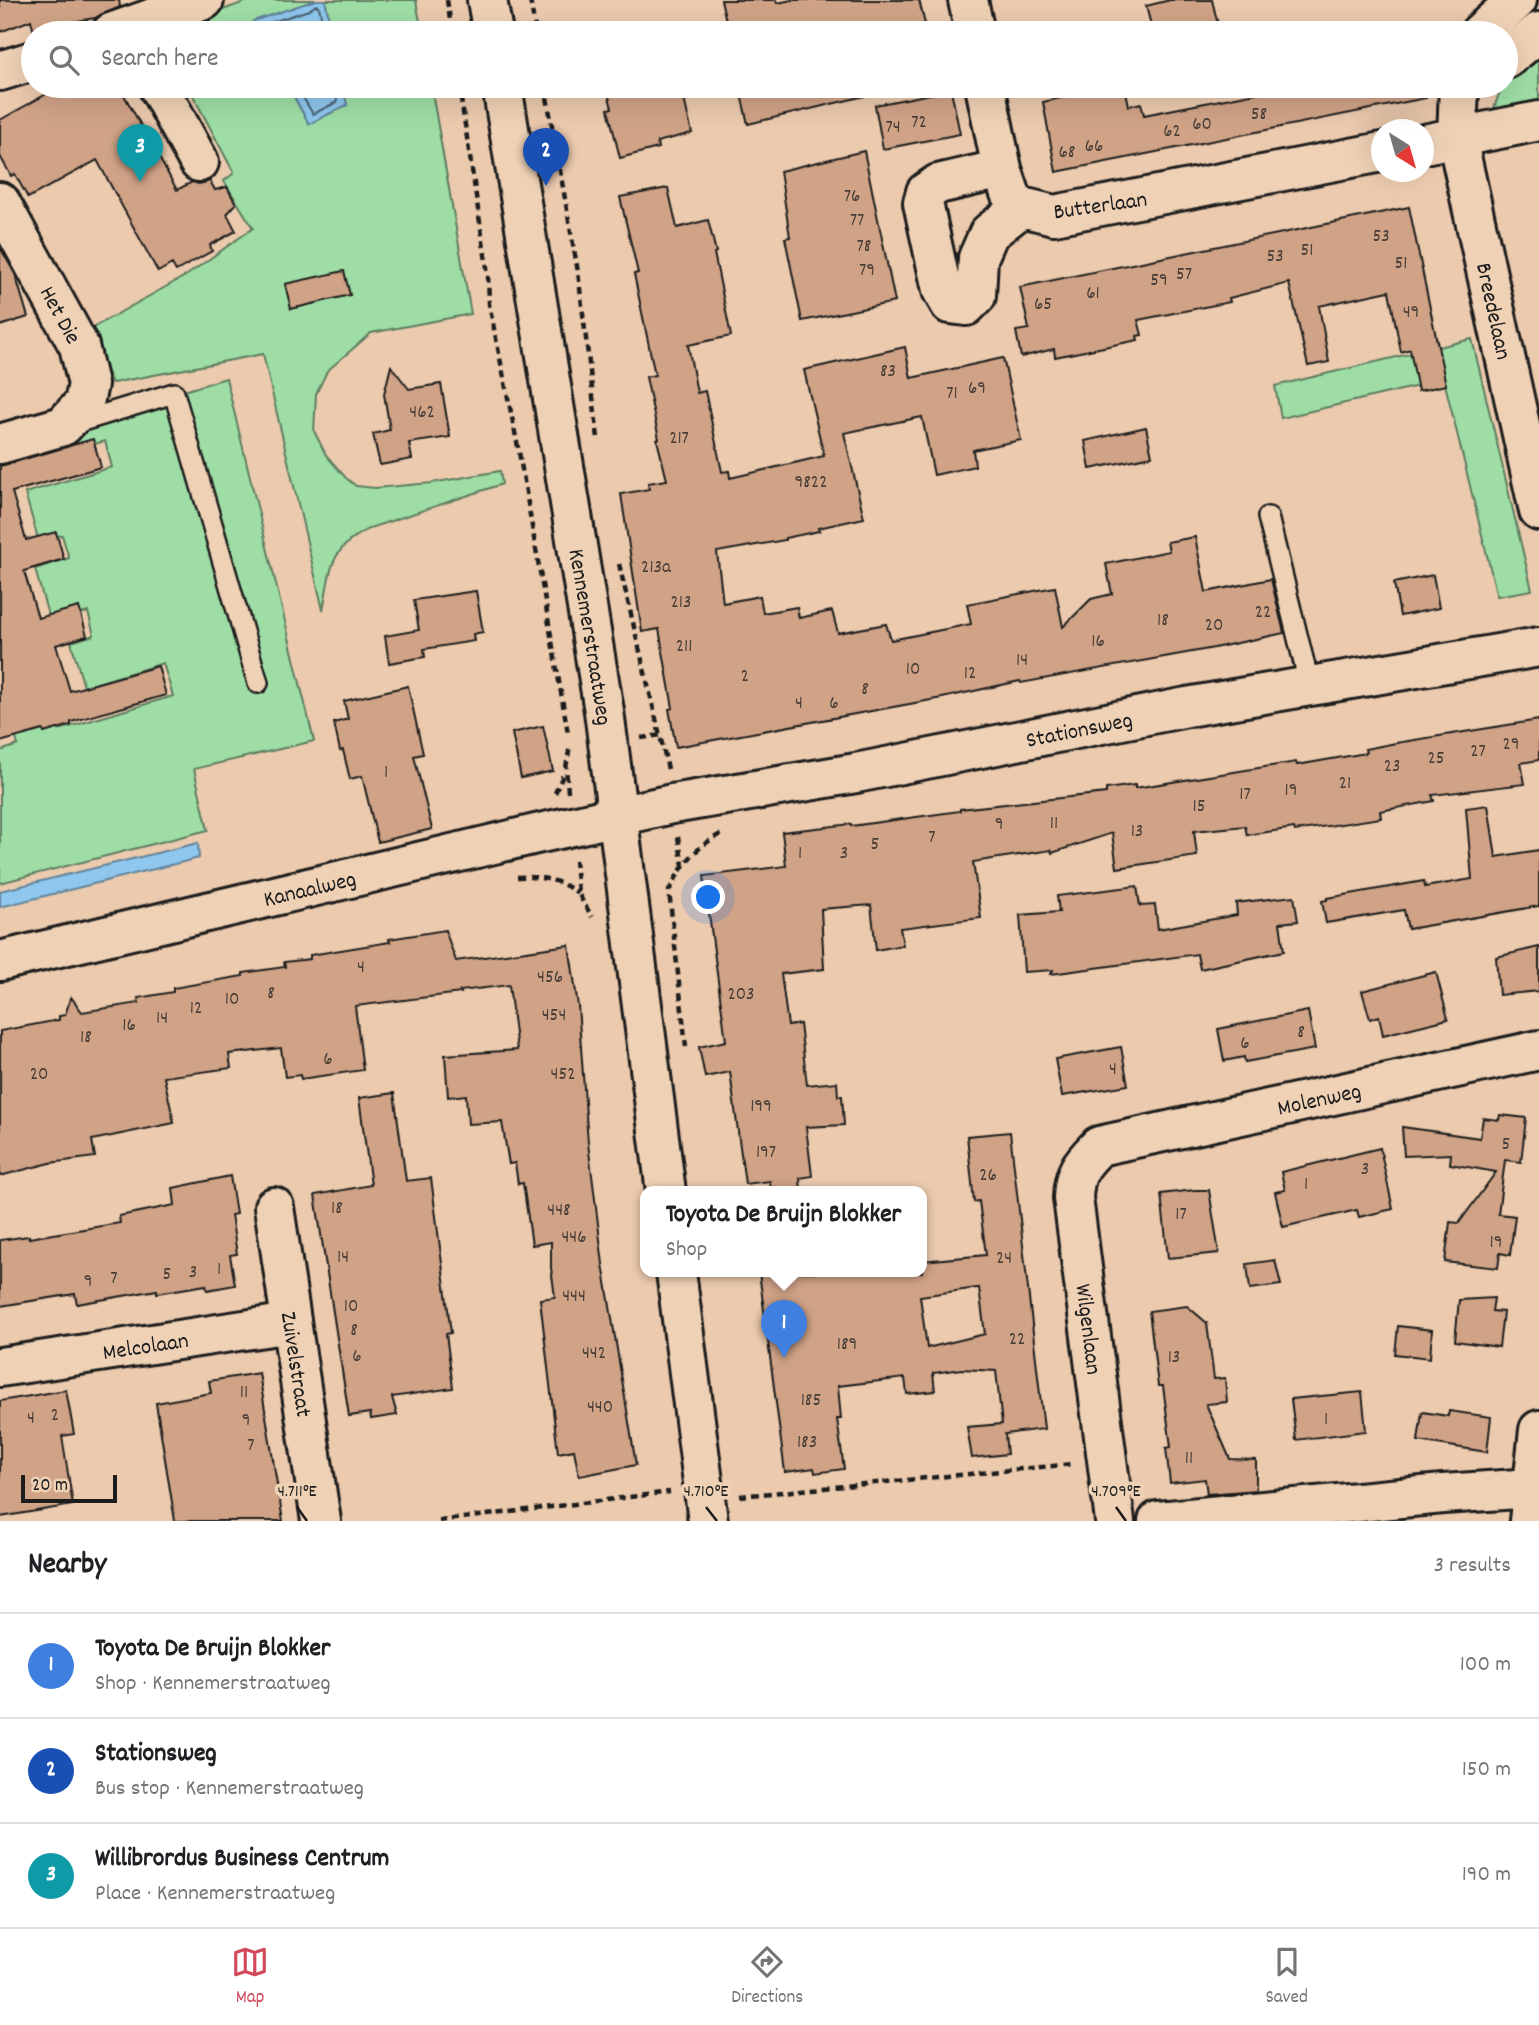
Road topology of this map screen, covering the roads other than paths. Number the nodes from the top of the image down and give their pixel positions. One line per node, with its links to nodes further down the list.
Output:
1 (204, 0): 5 (street)
2 (487, 0): 6 (street)
3 (968, 0): 7 (street)
4 (1517, 0): 8 (street)
5 (132, 21)
6 (491, 21)
7 (972, 21)
8 (1493, 21)
9 (1539, 32): 10 (street)
10 (1518, 49)
11 (164, 98): 17 (street)
12 (504, 98): 28 (street, Kennemerstraatweg)
13 (987, 98): 18 (street)
14 (1454, 113): 15 (street); 23 (street, Breedelaan)
15 (1539, 121)
16 (1371, 154): 20 (street, Butterlaan)
17 (199, 162)
18 (1002, 169): 20 (street); 20 (street, Butterlaan)
19 (0, 202): 21 (street, Het Die)
20 (1022, 207)
21 (63, 426): 22 (street); 26 (lane)
22 (0, 444)
23 (1539, 511)
24 (1268, 517): 27 (lane)
25 (1539, 647): 27 (street, Stationsweg)
26 (258, 683)
27 (1310, 687): 28 (street, Stationsweg)
28 (619, 816): 29 (street, Kanaalweg); 32 (street, Kennemerstraatweg)
29 (0, 961)
30 (1539, 1050): 31 (street, Molenweg)
31 (1099, 1146): 41 (street, Wilgenlaan)
32 (665, 1186)
33 (274, 1207): 35 (street, Zuivelstraat)
34 (677, 1277): 39 (street)
35 (291, 1323): 36 (street, Melcolaan); 40 (street, Zuivelstraat)
36 (0, 1367)
37 (1539, 1430): 38 (street)
38 (1531, 1505): 42 (street)
39 (722, 1509)
40 (321, 1521)
41 (1115, 1521)
42 (1158, 1521)

